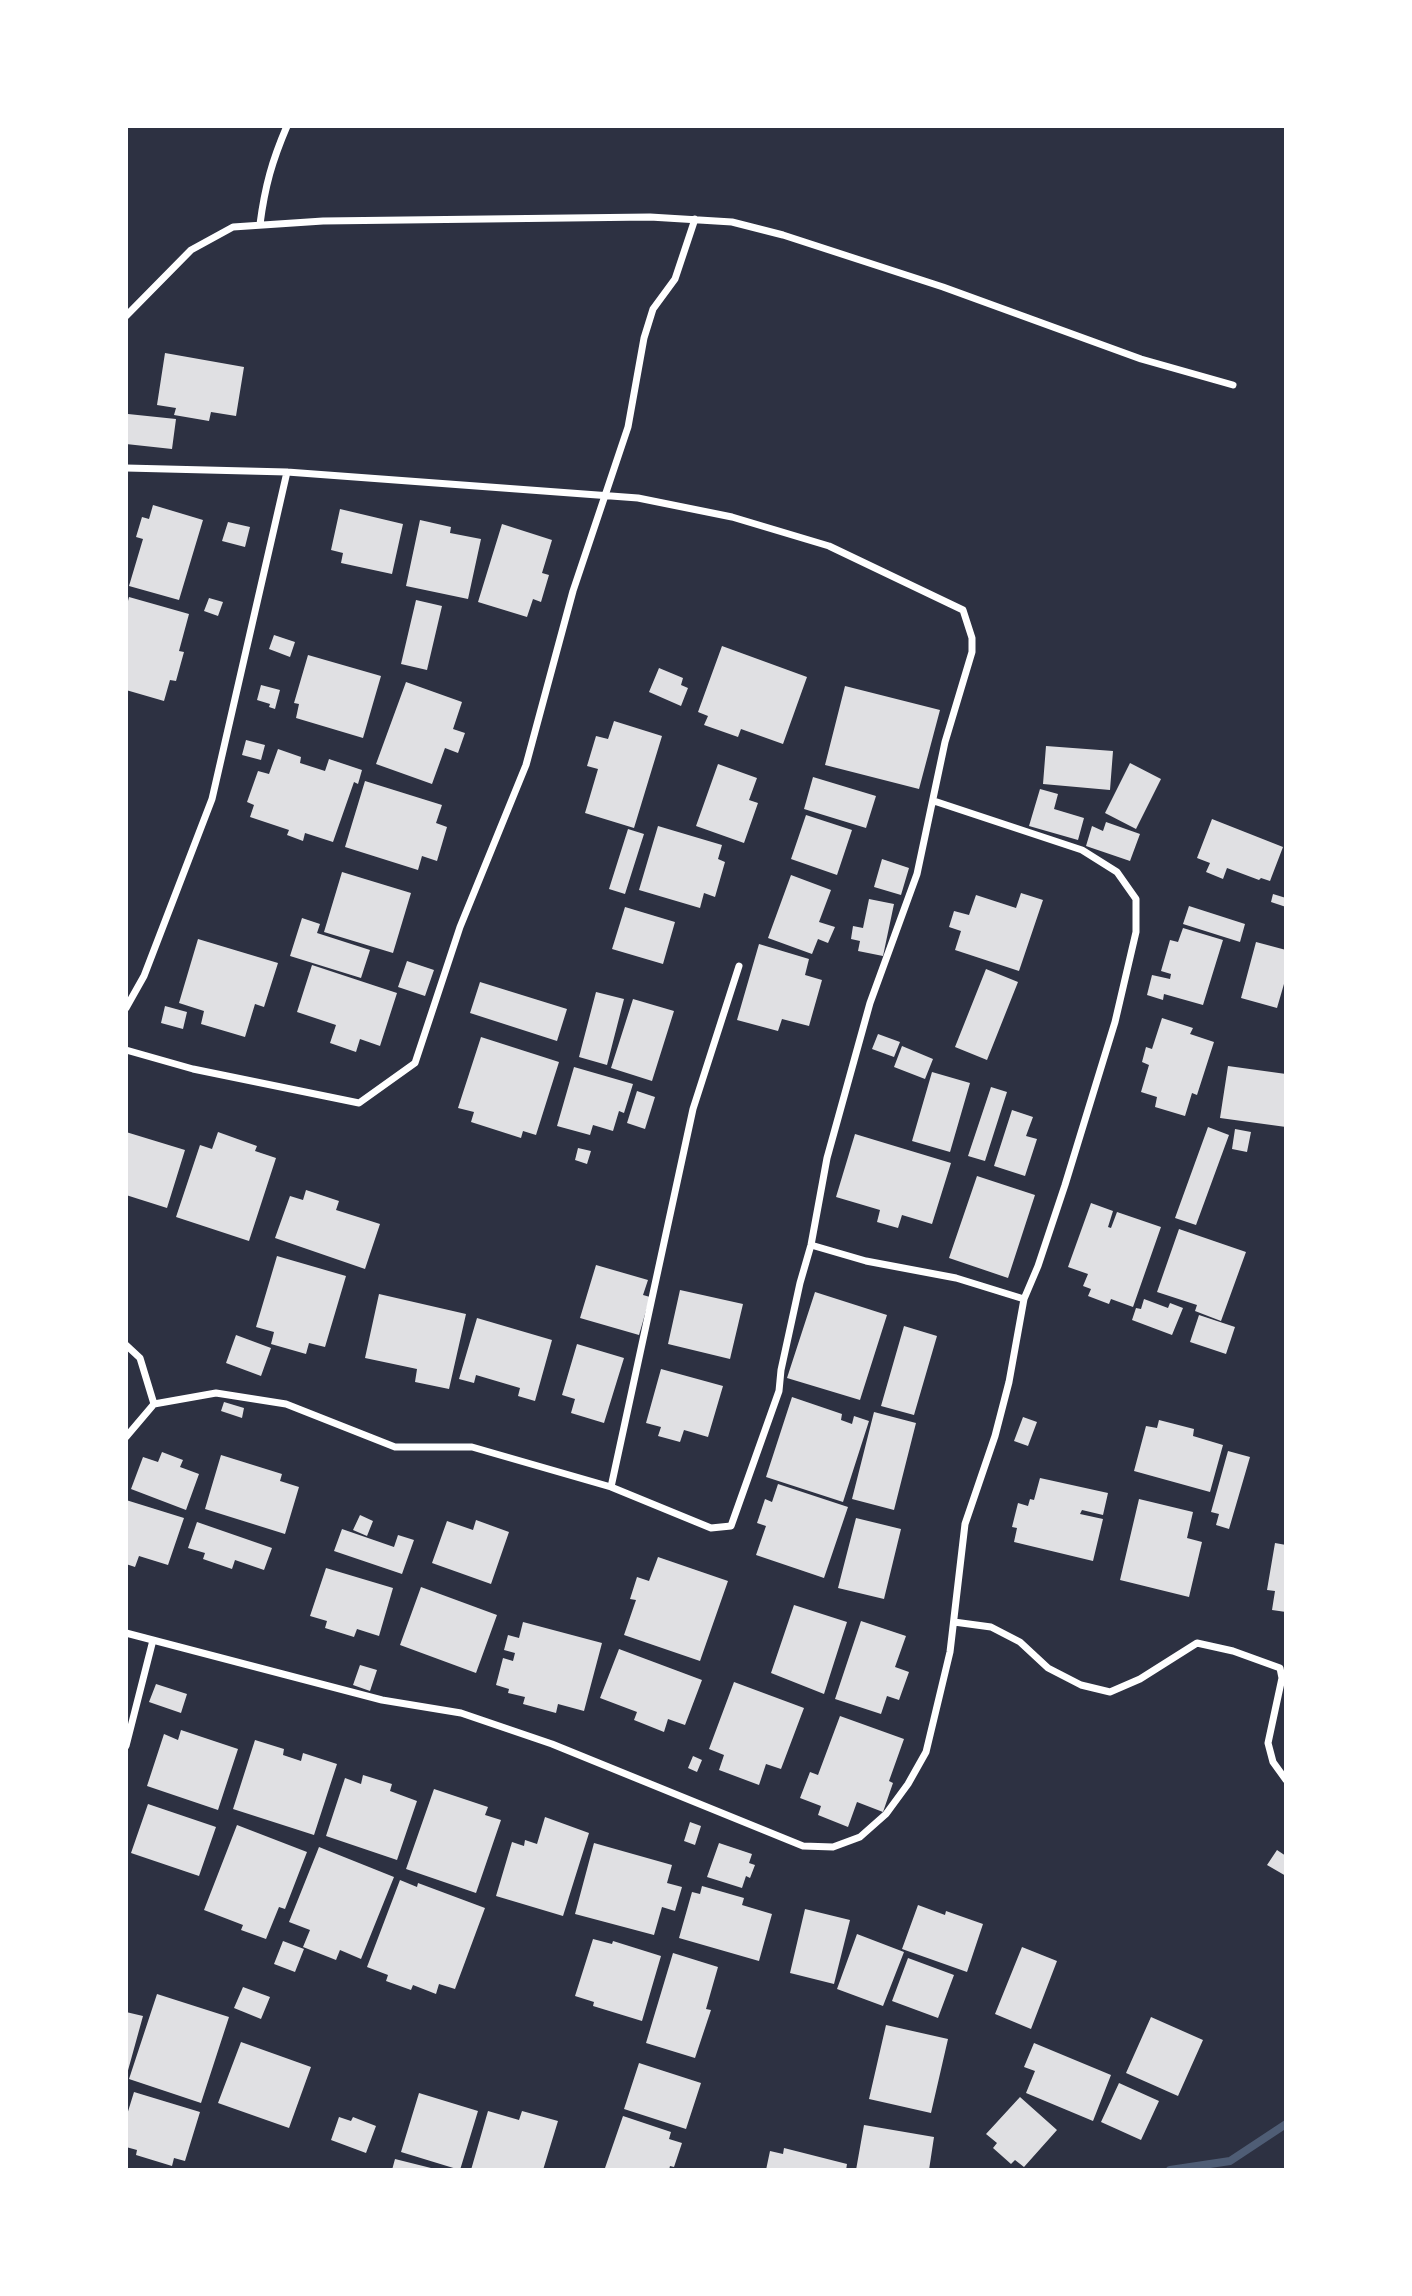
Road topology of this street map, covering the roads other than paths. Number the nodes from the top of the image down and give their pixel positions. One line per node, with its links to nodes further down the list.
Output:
1 (287, 126): 3 (street)
2 (695, 219): 3 (street); 5 (street); 8 (street)
3 (260, 224): 4 (street)
4 (126, 316)
5 (1233, 385)
6 (126, 468): 7 (street)
7 (287, 472): 8 (street); 11 (street)
8 (605, 496): 9 (street); 12 (street)
9 (934, 801): 13 (street); 14 (street)
10 (739, 967): 18 (street)
11 (126, 1008)
12 (126, 1050)
13 (811, 1245): 14 (street); 18 (street)
14 (1024, 1299): 19 (street)
15 (126, 1345): 16 (street)
16 (154, 1404): 17 (street); 18 (street)
17 (126, 1437)
18 (611, 1487)
19 (954, 1622): 21 (street); 23 (street)
20 (126, 1633): 21 (street)
21 (153, 1640): 22 (street)
22 (126, 1746)
23 (1286, 1780)

